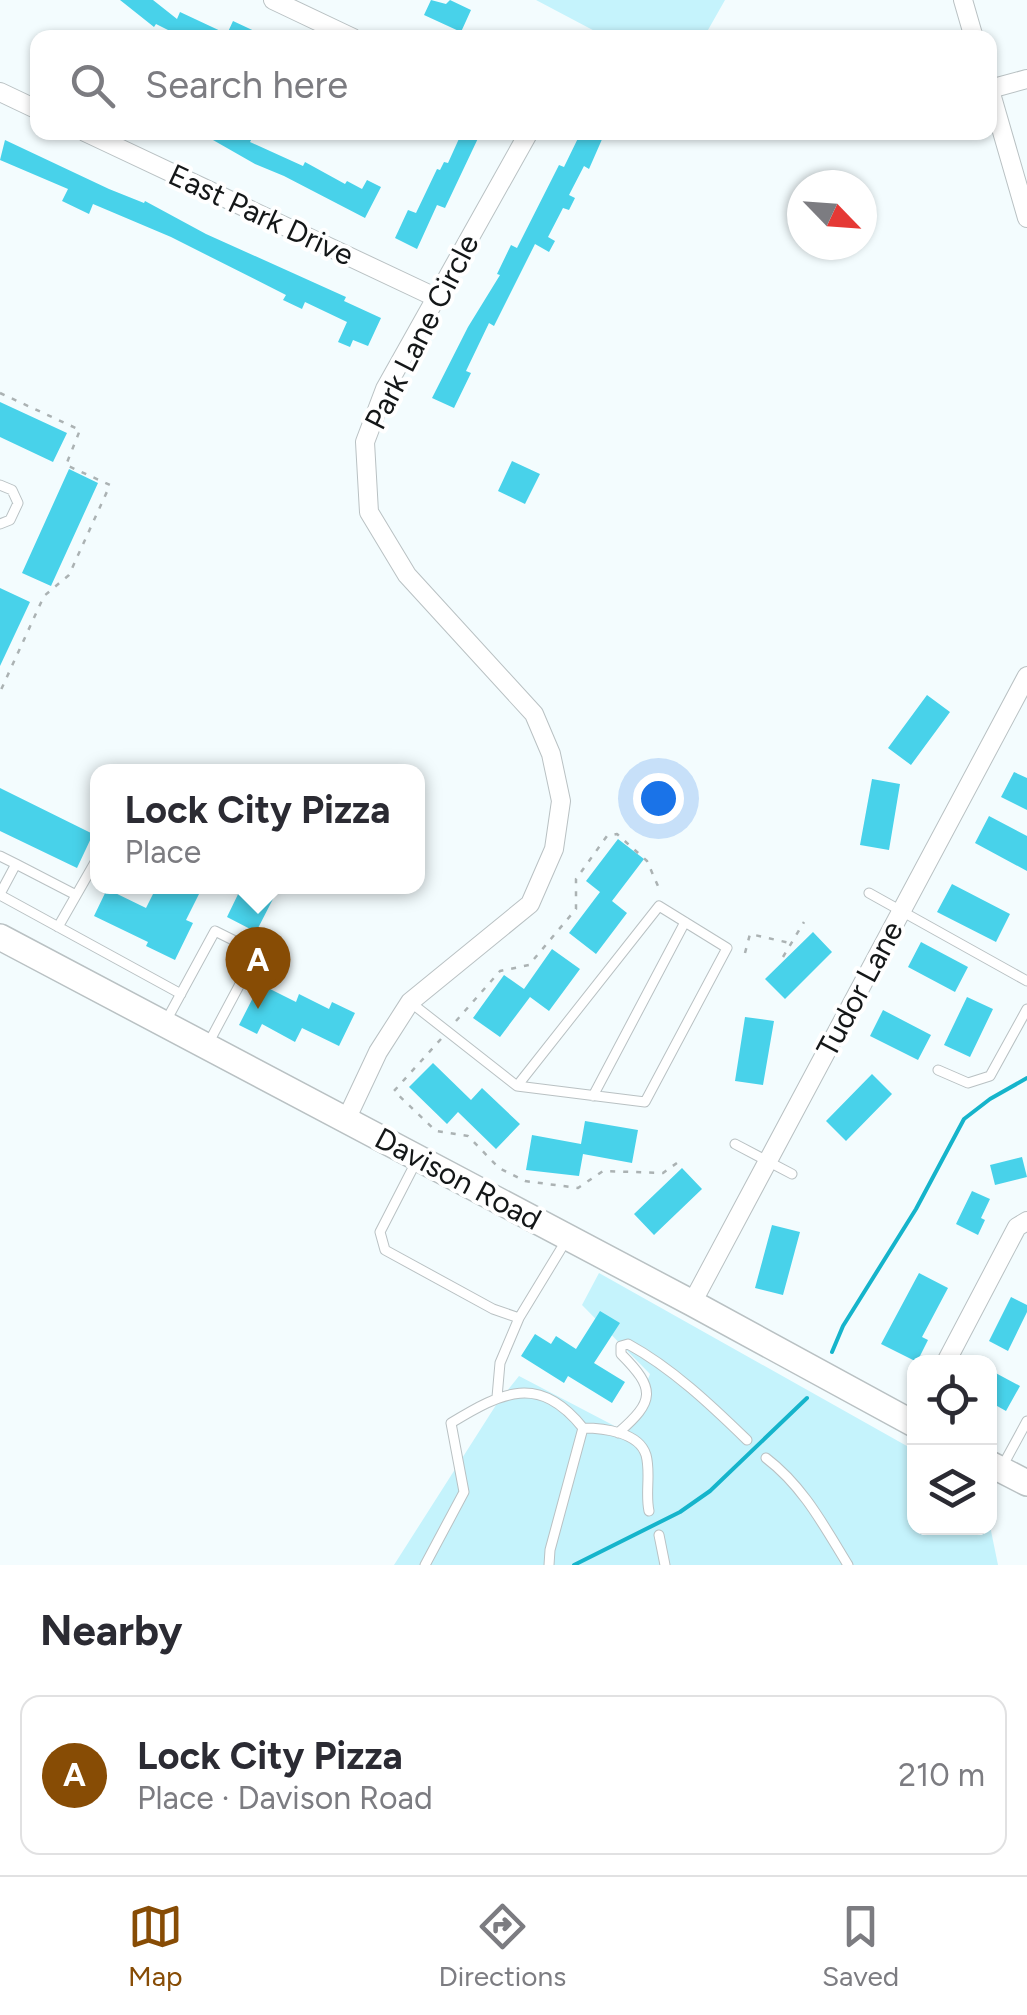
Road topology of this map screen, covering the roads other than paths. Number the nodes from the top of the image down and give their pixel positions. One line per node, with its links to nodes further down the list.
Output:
1 (273, 0): 3 (street)
2 (963, 0): 4 (street)
3 (336, 30)
4 (972, 30)
5 (1027, 79): 6 (street)
6 (997, 87)
7 (0, 92): 8 (street)
8 (30, 106)
9 (997, 113): 12 (street)
10 (103, 140): 13 (street, East Park Drive)
11 (525, 140): 13 (street, Park Lane Circle)
12 (1027, 218)
13 (437, 298): 29 (street, Park Lane Circle)
14 (0, 485): 15 (lane)
15 (0, 524)
16 (1027, 676): 23 (street, Tudor Lane)
17 (0, 856): 18 (lane)
18 (16, 864): 21 (lane); 22 (lane)
19 (90, 871): 22 (lane)
20 (870, 892): 23 (lane)
21 (0, 894): 25 (lane)
22 (76, 895): 25 (lane)
23 (902, 911): 27 (lane); 39 (street, Tudor Lane)
24 (685, 922): 34 (lane); 35 (lane); 35 (lane)
25 (58, 926): 28 (lane)
26 (0, 937): 31 (street, Davison Road)
27 (1027, 981)
28 (181, 994): 31 (lane); 32 (lane)
29 (410, 1002): 34 (lane); 36 (street, Park Lane Circle)
30 (1027, 1008): 33 (lane)
31 (164, 1024): 32 (street, Davison Road)
32 (207, 1046): 36 (street, Davison Road)
33 (938, 1070)
34 (517, 1086): 35 (lane)
35 (593, 1096)
36 (346, 1120): 38 (street, Davison Road)
37 (735, 1144): 39 (lane)
38 (418, 1158): 42 (street, Davison Road); 44 (lane)
39 (768, 1161): 40 (lane); 43 (street, Tudor Lane)
40 (792, 1174)
41 (1027, 1221): 45 (street)
42 (568, 1237): 43 (street, Davison Road); 44 (lane)
43 (692, 1302): 47 (street, Davison Road)
44 (518, 1318): 46 (lane)
45 (950, 1355)
46 (496, 1397): 49 (lane); 58 (lane)
47 (907, 1419)
48 (1027, 1421): 53 (lane)
49 (583, 1428): 50 (lane); 59 (lane)
50 (618, 1433): 51 (lane); 56 (lane)
51 (747, 1440)
52 (766, 1458): 61 (lane)
53 (997, 1463)
54 (997, 1467): 55 (street)
55 (1027, 1483)
56 (649, 1512)
57 (659, 1535): 60 (lane)
58 (425, 1565)
59 (549, 1565)
60 (666, 1565)
61 (848, 1565)

